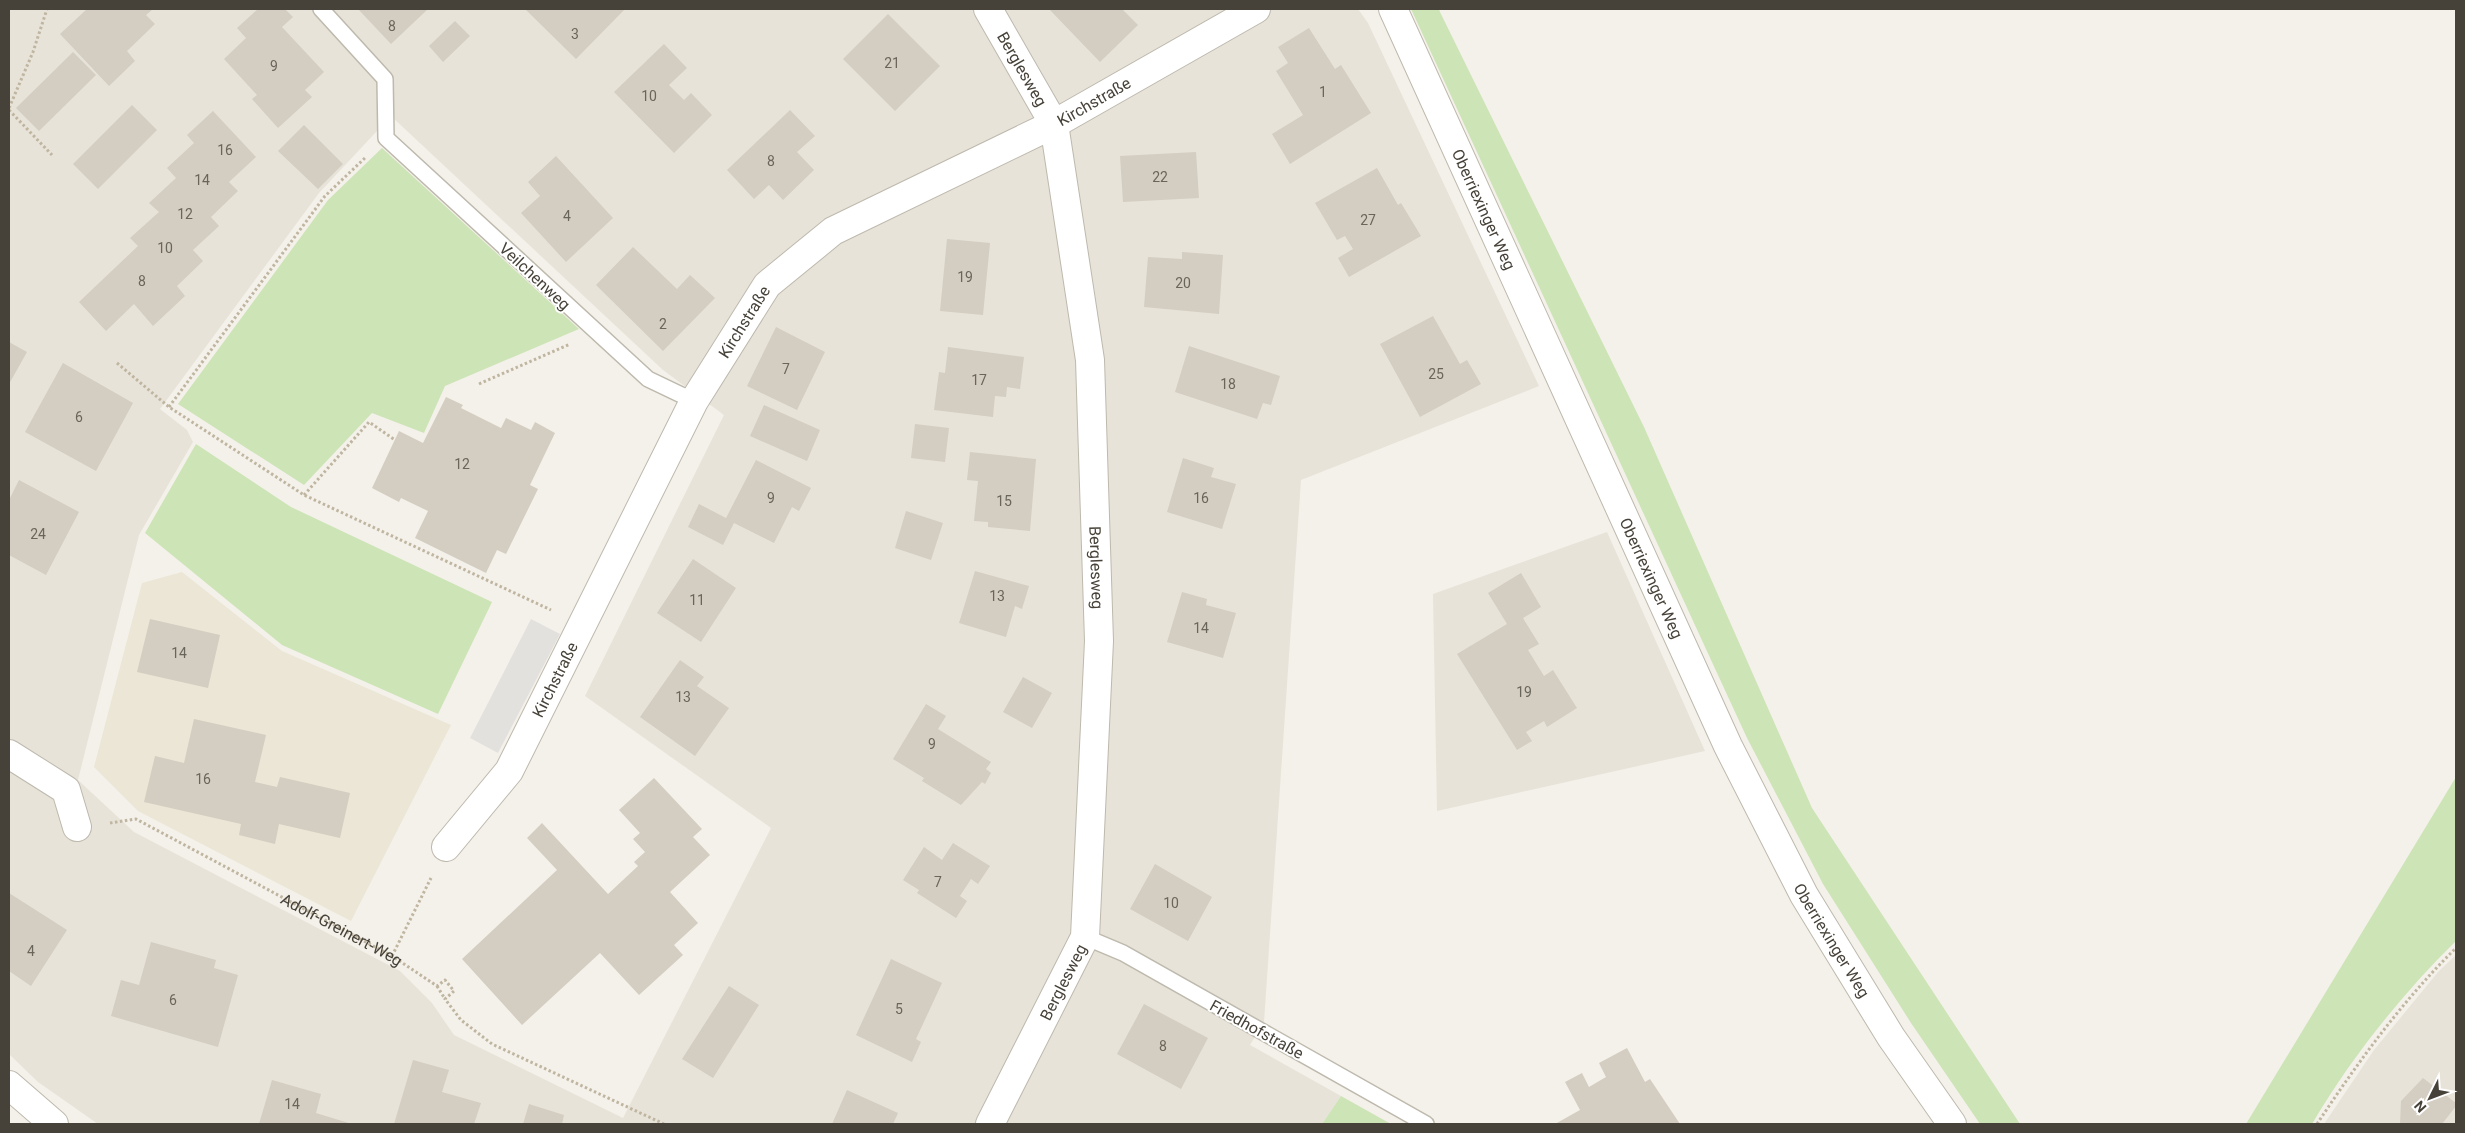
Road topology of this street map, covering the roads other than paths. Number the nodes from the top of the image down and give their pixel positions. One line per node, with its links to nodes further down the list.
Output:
1 (321, 9): 6 (lane, Veilchenweg)
2 (988, 9): 5 (street, Berglesweg)
3 (1256, 9): 5 (street, Kirchstraße)
4 (1393, 9): 15 (street, Oberriexinger Weg)
5 (1054, 124): 6 (street, Kirchstraße); 10 (street, Berglesweg)
6 (694, 401): 9 (street, Kirchstraße)
7 (9, 754): 8 (street)
8 (76, 828)
9 (446, 847)
10 (1085, 937): 13 (street, Berglesweg); 14 (lane, Friedhofstraße)
11 (9, 1085): 12 (street)
12 (54, 1124)
13 (990, 1124)
14 (1426, 1124)
15 (1952, 1124)

